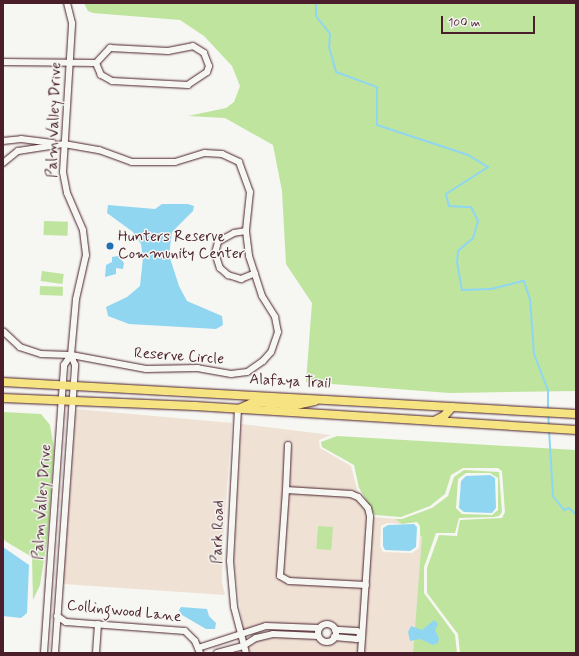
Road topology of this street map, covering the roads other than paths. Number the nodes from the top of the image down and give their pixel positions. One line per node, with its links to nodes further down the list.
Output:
1 (67, 3): 3 (street, Palm Valley Drive)
2 (3, 62): 3 (street)
3 (70, 63): 4 (street); 6 (street, Palm Valley Drive)
4 (96, 63): 4 (street)
5 (3, 141): 6 (street)
6 (64, 144): 7 (street, Reserve Circle); 8 (street, Reserve Circle); 11 (street, Palm Valley Drive)
7 (3, 164)
8 (246, 231): 9 (street, Reserve Circle); 9 (street)
9 (255, 274): 11 (street, Reserve Circle)
10 (3, 331): 11 (street, Reserve Circle)
11 (71, 355): 13 (street, Palm Valley Drive); 14 (street, Palm Valley Drive)
12 (3, 382): 13 (main road, Alafaya Trail)
13 (62, 383): 14 (main road, Alafaya Trail); 17 (street, Palm Valley Drive)
14 (73, 384): 16 (main road, Alafaya Trail); 18 (street, Palm Valley Drive)
15 (3, 398): 17 (main road, Alafaya Trail)
16 (326, 398): 19 (main road, Alafaya Trail); 20 (main road)
17 (62, 401): 18 (main road, Alafaya Trail); 39 (street, Palm Valley Drive)
18 (73, 402): 20 (main road, Alafaya Trail); 27 (street, Palm Valley Drive)
19 (452, 406): 21 (main road, Alafaya Trail); 22 (main road)
20 (238, 409): 22 (main road, Alafaya Trail); 32 (street, Park Road)
21 (576, 414)
22 (433, 421): 23 (main road, Alafaya Trail)
23 (576, 430)
24 (288, 445): 25 (street)
25 (286, 490): 26 (street); 26 (street)
26 (366, 585): 31 (street)
27 (57, 616): 28 (street, Collingwood Lane); 40 (street, Palm Valley Drive)
28 (98, 624): 37 (street, Collingwood Lane); 41 (street)
29 (319, 628): 30 (street); 32 (street); 33 (street)
30 (335, 630): 31 (street); 34 (street)
31 (362, 635): 34 (street); 43 (street)
32 (240, 636): 35 (street); 36 (street, Park Road)
33 (318, 636): 34 (street); 36 (street)
34 (334, 637)
35 (221, 641): 37 (street); 38 (street)
36 (243, 646): 38 (street); 42 (street, Park Road)
37 (199, 650)
38 (220, 652)
39 (44, 653)
40 (54, 653)
41 (96, 653)
42 (246, 653)
43 (361, 653)

